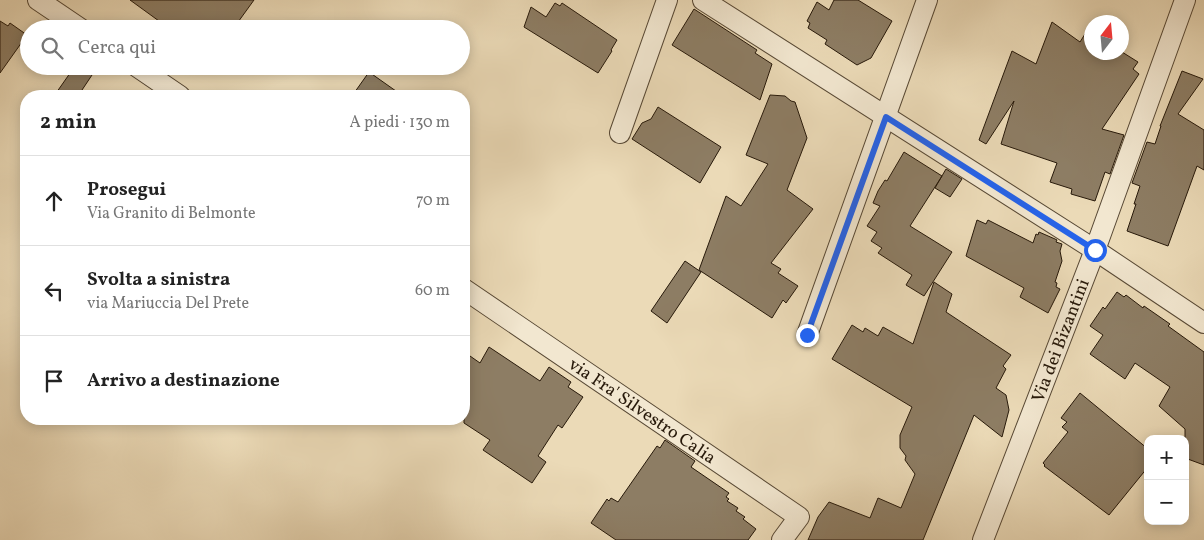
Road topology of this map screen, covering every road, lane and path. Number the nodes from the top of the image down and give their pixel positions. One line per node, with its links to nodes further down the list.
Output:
1 (38, 0): 6 (street)
2 (667, 0): 10 (street)
3 (703, 0): 9 (street)
4 (927, 0): 9 (street)
5 (1185, 0): 11 (street, Via dei Bizantini)
6 (68, 20)
7 (149, 75): 8 (street)
8 (171, 90)
9 (886, 117): 11 (street); 14 (street)
10 (620, 133)
11 (1095, 250): 13 (street); 16 (street, Via dei Bizantini)
12 (470, 293): 15 (street, via Fra' Silvestro Calia)
13 (1204, 323)
14 (807, 335)
15 (782, 540)
16 (983, 540)

